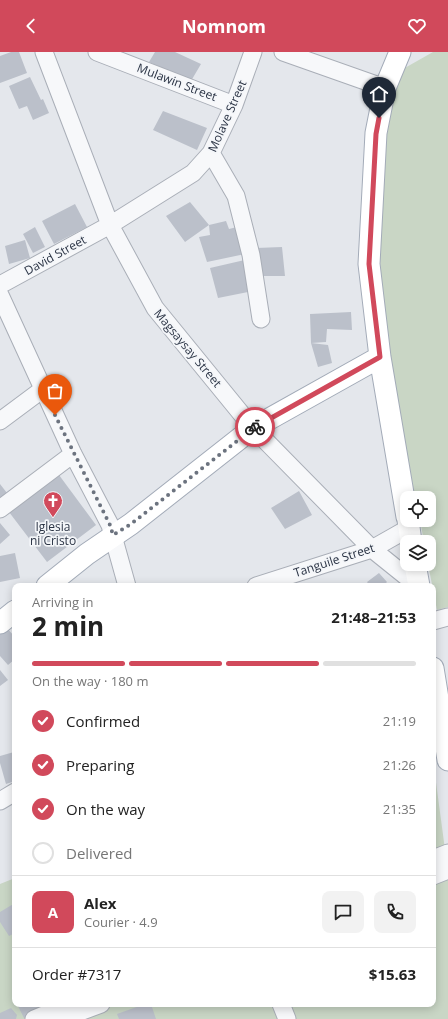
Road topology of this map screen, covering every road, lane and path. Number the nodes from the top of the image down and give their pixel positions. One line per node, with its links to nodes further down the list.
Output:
1 (44, 52): 9 (street, Magsaysay Street)
2 (97, 52): 7 (street, Mulawin Street)
3 (253, 52): 7 (street, Molave Street)
4 (283, 52): 6 (street)
5 (402, 54): 6 (main road)
6 (385, 88): 13 (main road)
7 (234, 105): 8 (street, Molave Street)
8 (211, 154): 9 (street, Molave Street); 12 (street)
9 (110, 225): 10 (street, David Street); 16 (street, Magsaysay Street)
10 (0, 286)
11 (0, 295): 14 (street)
12 (261, 319)
13 (380, 357): 16 (main road); 18 (main road)
14 (43, 389): 15 (street); 17 (street)
15 (0, 421)
16 (253, 428): 21 (main road); 22 (street, Magsaysay Street)
17 (74, 454): 19 (street); 21 (street)
18 (403, 491)
19 (0, 508)
20 (409, 527): 22 (street, Tanguile Street)
21 (113, 535): 24 (main road); 25 (street)
22 (372, 549): 26 (street, Tanguile Street); 27 (street, Magsaysay Street)
23 (416, 571): 28 (main road)
24 (51, 583)
25 (126, 583)
26 (265, 583)
27 (414, 583)
28 (418, 583)
29 (12, 613): 32 (main road)
30 (448, 617): 31 (street)
31 (436, 620)
32 (0, 623)
33 (436, 686): 34 (main road)
34 (448, 760)
35 (12, 794): 36 (street)
36 (0, 801)
37 (448, 853): 38 (street)
38 (436, 858)
39 (448, 870): 40 (street)
40 (436, 875)
41 (63, 1007): 44 (street)
42 (93, 1007): 45 (street)
43 (282, 1007): 46 (street)
44 (34, 1019)
45 (61, 1019)
46 (287, 1019)

